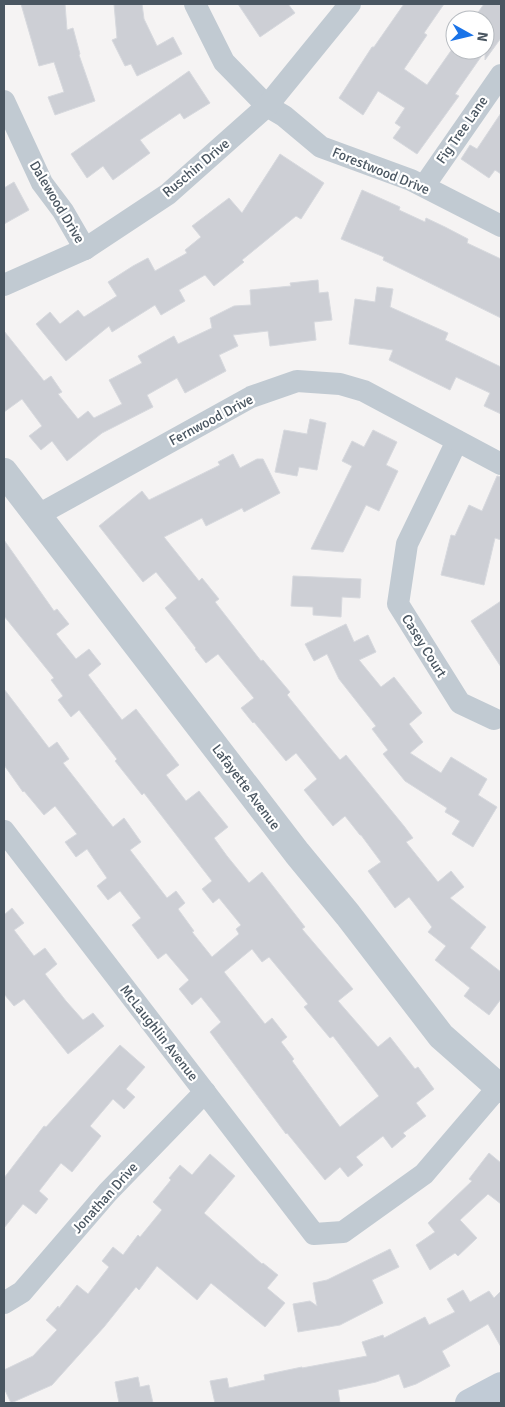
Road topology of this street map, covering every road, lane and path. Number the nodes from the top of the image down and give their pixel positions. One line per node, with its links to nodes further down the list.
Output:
1 (195, 4): 5 (street, Forestwood Drive)
2 (350, 4): 5 (street, Ruschin Drive)
3 (501, 75): 6 (street, Fig Tree Lane)
4 (4, 100): 8 (street, Dalewood Drive)
5 (267, 106): 6 (street, Forestwood Drive); 8 (street, Ruschin Drive)
6 (424, 186): 7 (street, Forestwood Drive)
7 (501, 226)
8 (85, 249): 9 (street, Ruschin Drive)
9 (4, 285)
10 (457, 441): 11 (street, Fernwood Drive); 13 (street, Fernwood Drive); 14 (street, Casey Court)
11 (501, 464)
12 (4, 472): 13 (street, Lafayette Avenue)
13 (38, 515): 16 (street, Lafayette Avenue)
14 (494, 719)
15 (4, 831): 17 (street, McLaughlin Avenue)
16 (500, 1087): 17 (street, McLaughlin Avenue)
17 (205, 1092): 18 (street, Jonathan Drive)
18 (4, 1302)
19 (501, 1386): 20 (main road)
20 (469, 1403)

